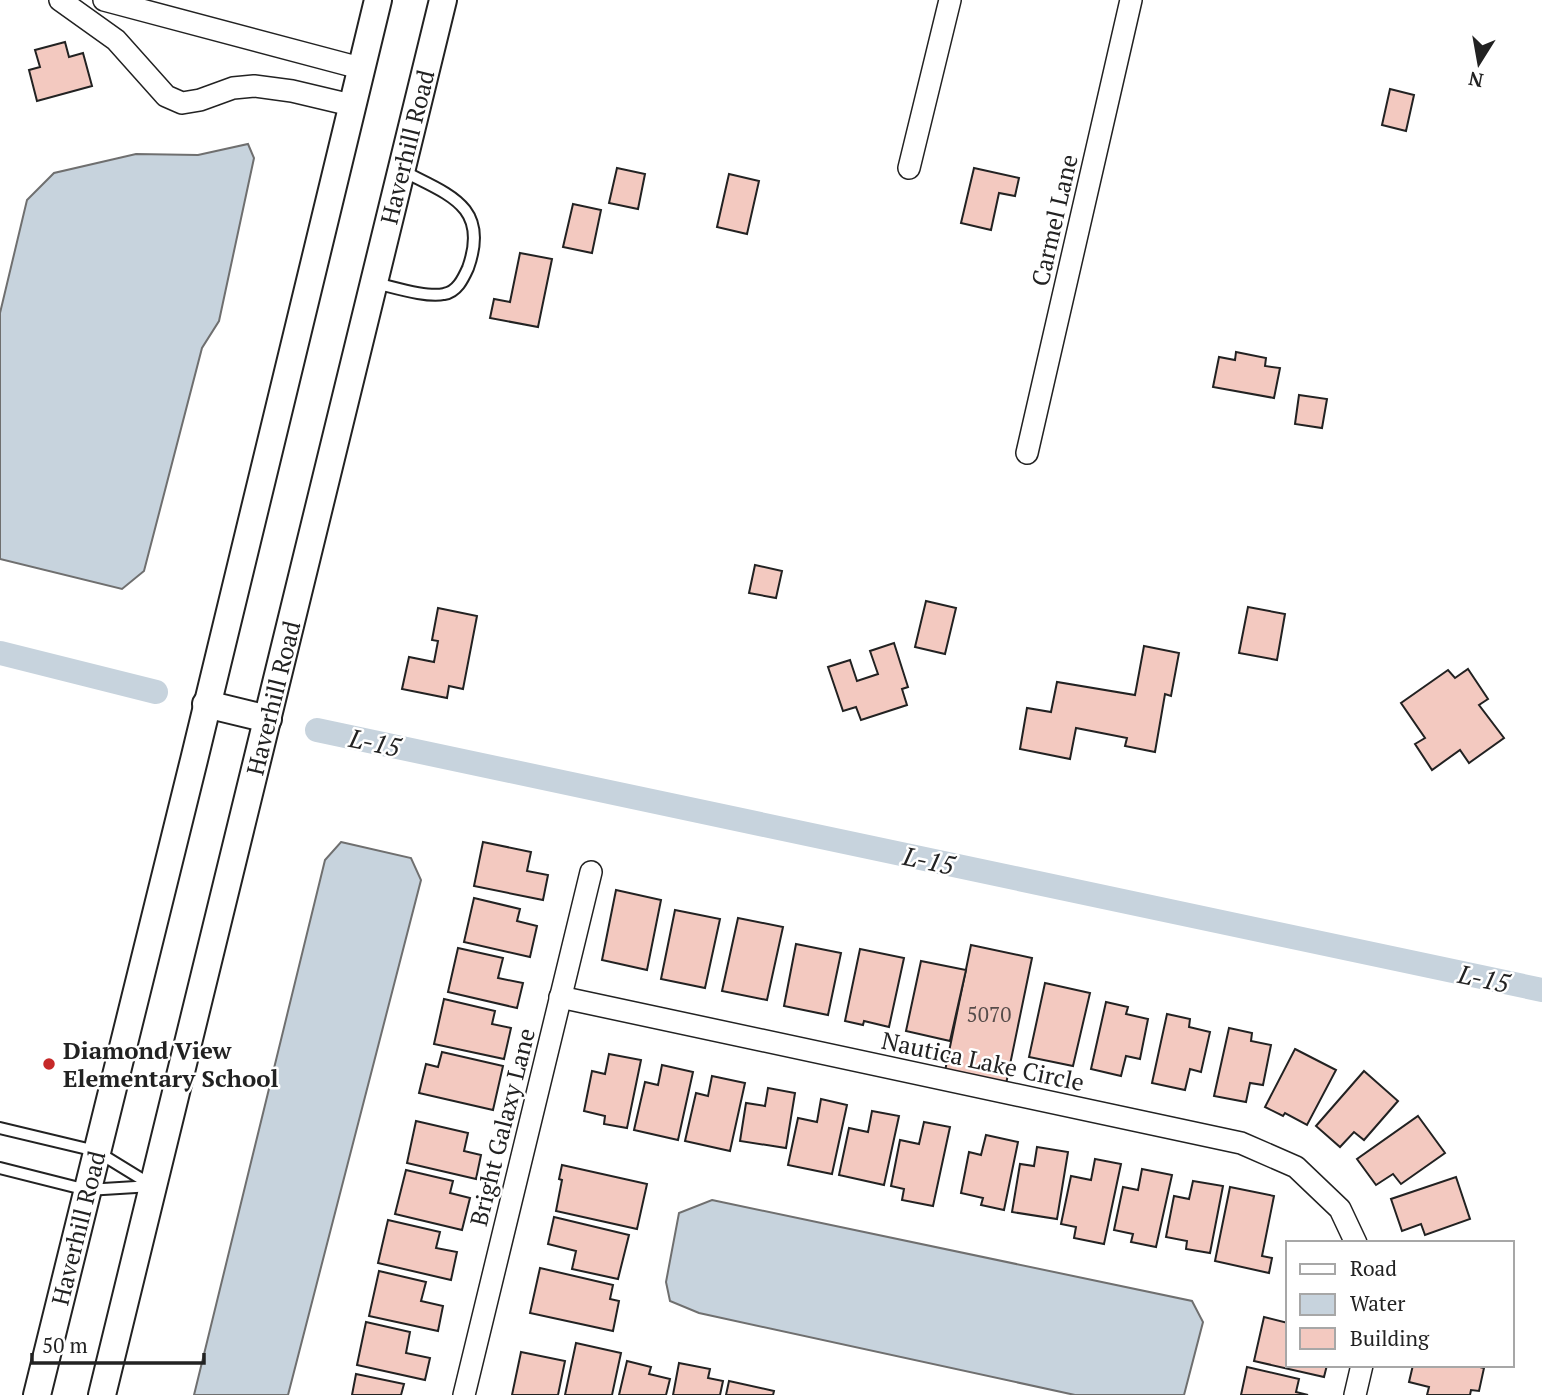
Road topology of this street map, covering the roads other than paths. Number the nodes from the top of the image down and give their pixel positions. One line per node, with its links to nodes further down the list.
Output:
1 (60, 0): 8 (street)
2 (104, 0): 7 (street)
3 (378, 0): 7 (street, Haverhill Road)
4 (443, 0): 10 (street, Haverhill Road)
5 (950, 0): 9 (street)
6 (1131, 0): 12 (street, Carmel Lane)
7 (360, 68): 8 (street, Haverhill Road)
8 (351, 105): 13 (street, Haverhill Road)
9 (909, 168)
10 (401, 170): 11 (street, Haverhill Road); 11 (lane)
11 (373, 282): 14 (street, Haverhill Road)
12 (1027, 453)
13 (206, 704): 14 (street); 18 (street, Haverhill Road)
14 (268, 719): 20 (street, Haverhill Road)
15 (591, 872): 16 (street, Bright Galaxy Lane)
16 (560, 997): 22 (street, Nautica Lake Circle); 26 (street, Bright Galaxy Lane)
17 (0, 1128): 18 (lane)
18 (96, 1151): 20 (lane); 21 (street, Haverhill Road)
19 (0, 1168): 21 (lane)
20 (153, 1186): 21 (lane); 25 (street, Haverhill Road)
21 (87, 1190): 24 (street, Haverhill Road)
22 (1355, 1241)
23 (1362, 1367): 27 (street)
24 (37, 1395)
25 (102, 1395)
26 (464, 1395)
27 (1355, 1395)

